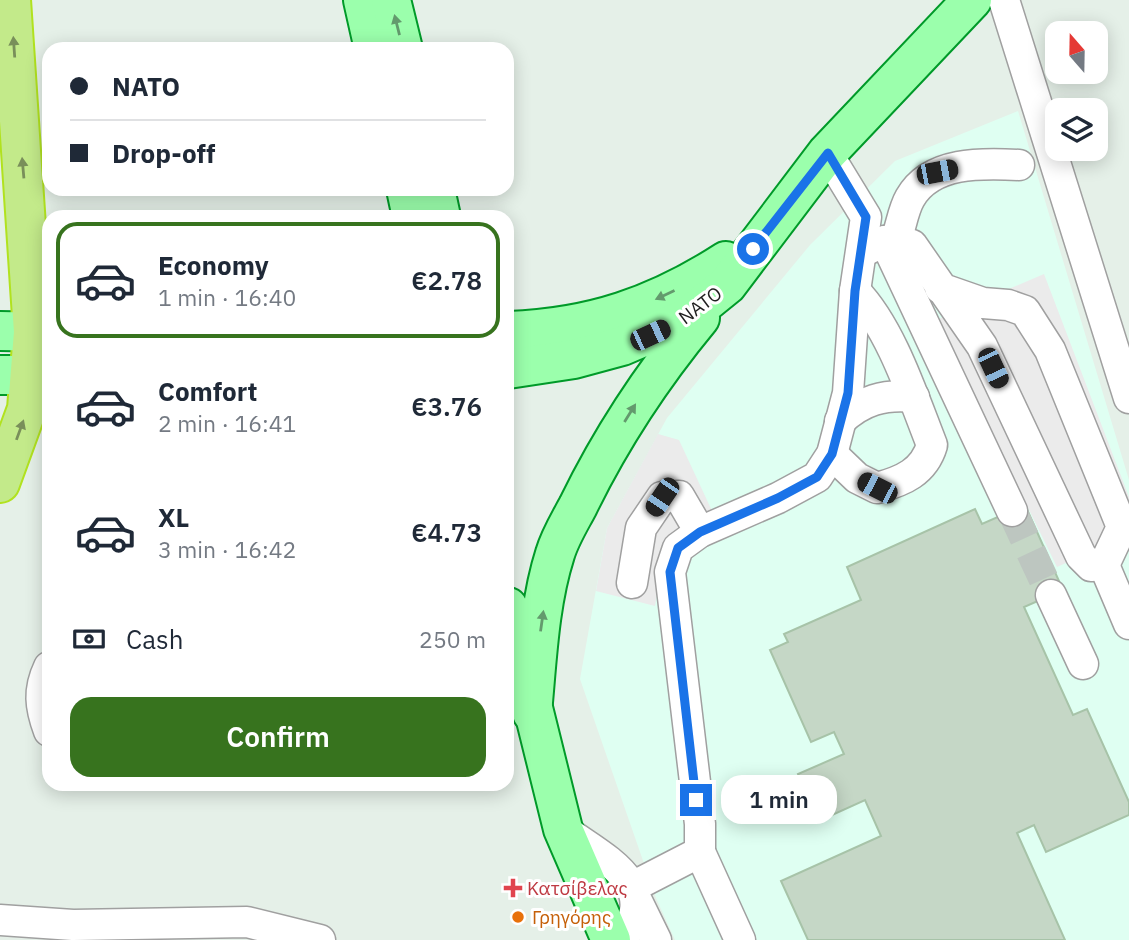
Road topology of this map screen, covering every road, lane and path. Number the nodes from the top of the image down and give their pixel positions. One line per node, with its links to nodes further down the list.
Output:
1 (10, 0): 11 (highway, one-way to 1)
2 (363, 0): 6 (main road)
3 (391, 0): 7 (main road, one-way to 3)
4 (972, 0): 8 (main road, ΝΑΤΟ)
5 (1004, 0): 22 (street)
6 (372, 42)
7 (401, 42)
8 (828, 153): 10 (main road, ΝΑΤΟ); 12 (street)
9 (1019, 165): 12 (street)
10 (780, 213): 14 (main road, ΝΑΤΟ); 17 (main road, ΝΑΤΟ, one-way to 17)
11 (29, 236): 13 (highway); 18 (highway)
12 (881, 244): 15 (street); 16 (street); 26 (street)
13 (42, 271)
14 (727, 285): 19 (main road, ΝΑΤΟ); 36 (main road, one-way to 14)
15 (940, 288): 28 (street); 28 (street)
16 (855, 291): 21 (street); 23 (street)
17 (514, 330)
18 (27, 332): 20 (highway)
19 (514, 368)
20 (26, 375): 25 (highway, one-way to 20)
21 (914, 397): 23 (street); 24 (street)
22 (1129, 398)
23 (840, 421): 24 (street)
24 (832, 454): 27 (street)
25 (0, 483)
26 (1012, 511)
27 (700, 532): 29 (street); 38 (street)
28 (1104, 565): 31 (street)
29 (632, 583)
30 (1051, 595): 33 (street)
31 (1129, 624)
32 (514, 634): 36 (main road)
33 (1083, 663)
34 (42, 681): 35 (street)
35 (42, 712)
36 (532, 713): 37 (main road)
37 (563, 829): 39 (street); 41 (main road)
38 (700, 852): 39 (street); 45 (street)
39 (635, 893): 43 (street); 44 (street)
40 (0, 920): 42 (street)
41 (601, 929)
42 (320, 940)
43 (621, 940)
44 (656, 940)
45 (740, 940)

